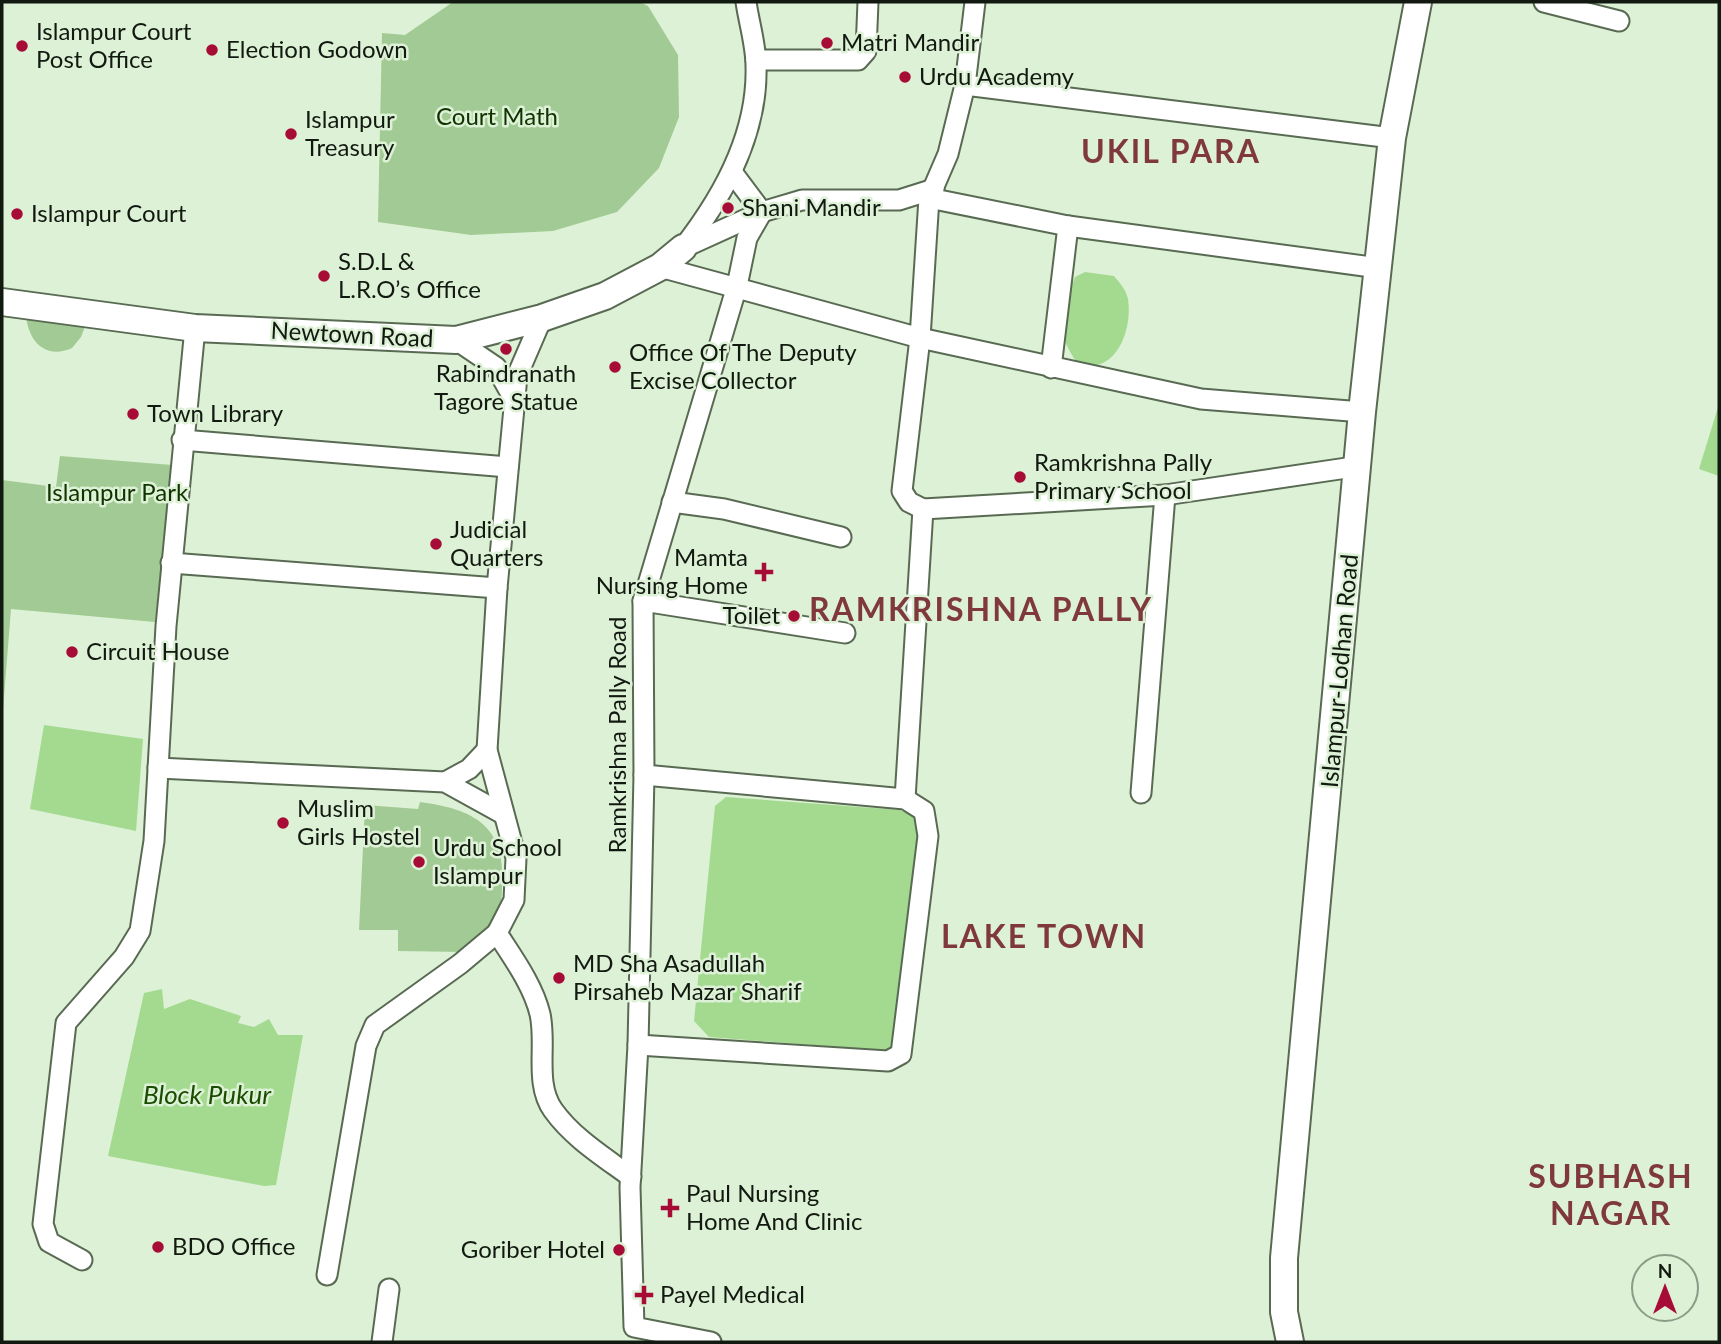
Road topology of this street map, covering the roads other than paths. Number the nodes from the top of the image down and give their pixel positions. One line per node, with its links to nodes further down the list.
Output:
1 (746, 2): 7 (street)
2 (868, 2): 7 (street)
3 (975, 2): 8 (street)
4 (1418, 2): 9 (main road, Islampur-Lodhan Road)
5 (1544, 2): 6 (street)
6 (1619, 21)
7 (756, 60): 10 (street)
8 (965, 85): 9 (street); 11 (street)
9 (1392, 138): 16 (main road, Islampur-Lodhan Road)
10 (732, 172): 12 (street); 14 (street)
11 (932, 194): 12 (street); 13 (street); 21 (street)
12 (762, 212): 14 (street); 17 (street, Ramkrishna Pally Road)
13 (1068, 226): 16 (street); 23 (street)
14 (683, 248): 15 (main road, Newtown Road)
15 (660, 267): 17 (street); 19 (main road, Newtown Road)
16 (1379, 268): 25 (main road, Islampur-Lodhan Road)
17 (737, 286): 21 (street); 30 (street, Ramkrishna Pally Road)
18 (2, 302): 20 (main road, Newtown Road)
19 (542, 318): 22 (main road, Newtown Road); 24 (street)
20 (195, 328): 22 (main road, Newtown Road); 26 (street)
21 (920, 338): 23 (street); 31 (street)
22 (456, 340): 24 (street)
23 (1051, 368): 25 (street)
24 (514, 399): 28 (street)
25 (1362, 412): 27 (main road, Islampur-Lodhan Road)
26 (182, 440): 28 (street); 33 (street)
27 (1360, 466): 29 (street); 52 (main road, Islampur-Lodhan Road)
28 (508, 467): 34 (street)
29 (1165, 495): 31 (street); 41 (street)
30 (672, 502): 32 (street); 35 (street, Ramkrishna Pally Road)
31 (923, 509): 42 (street)
32 (841, 537)
33 (171, 563): 34 (street); 38 (street)
34 (497, 588): 37 (street)
35 (643, 601): 36 (street); 39 (street, Ramkrishna Pally Road)
36 (845, 633)
37 (487, 750): 40 (street); 43 (street)
38 (158, 768): 40 (street); 47 (street)
39 (644, 775): 42 (street); 45 (street, Ramkrishna Pally Road)
40 (445, 782): 43 (street)
41 (1140, 793)
42 (905, 799): 45 (street)
43 (503, 814): 44 (street)
44 (497, 933): 46 (street); 48 (street)
45 (638, 1045): 46 (street, Ramkrishna Pally Road)
46 (631, 1177): 51 (street, Ramkrishna Pally Road)
47 (82, 1260)
48 (327, 1275)
49 (389, 1289): 50 (street)
50 (382, 1342)
51 (711, 1342)
52 (1290, 1342)

